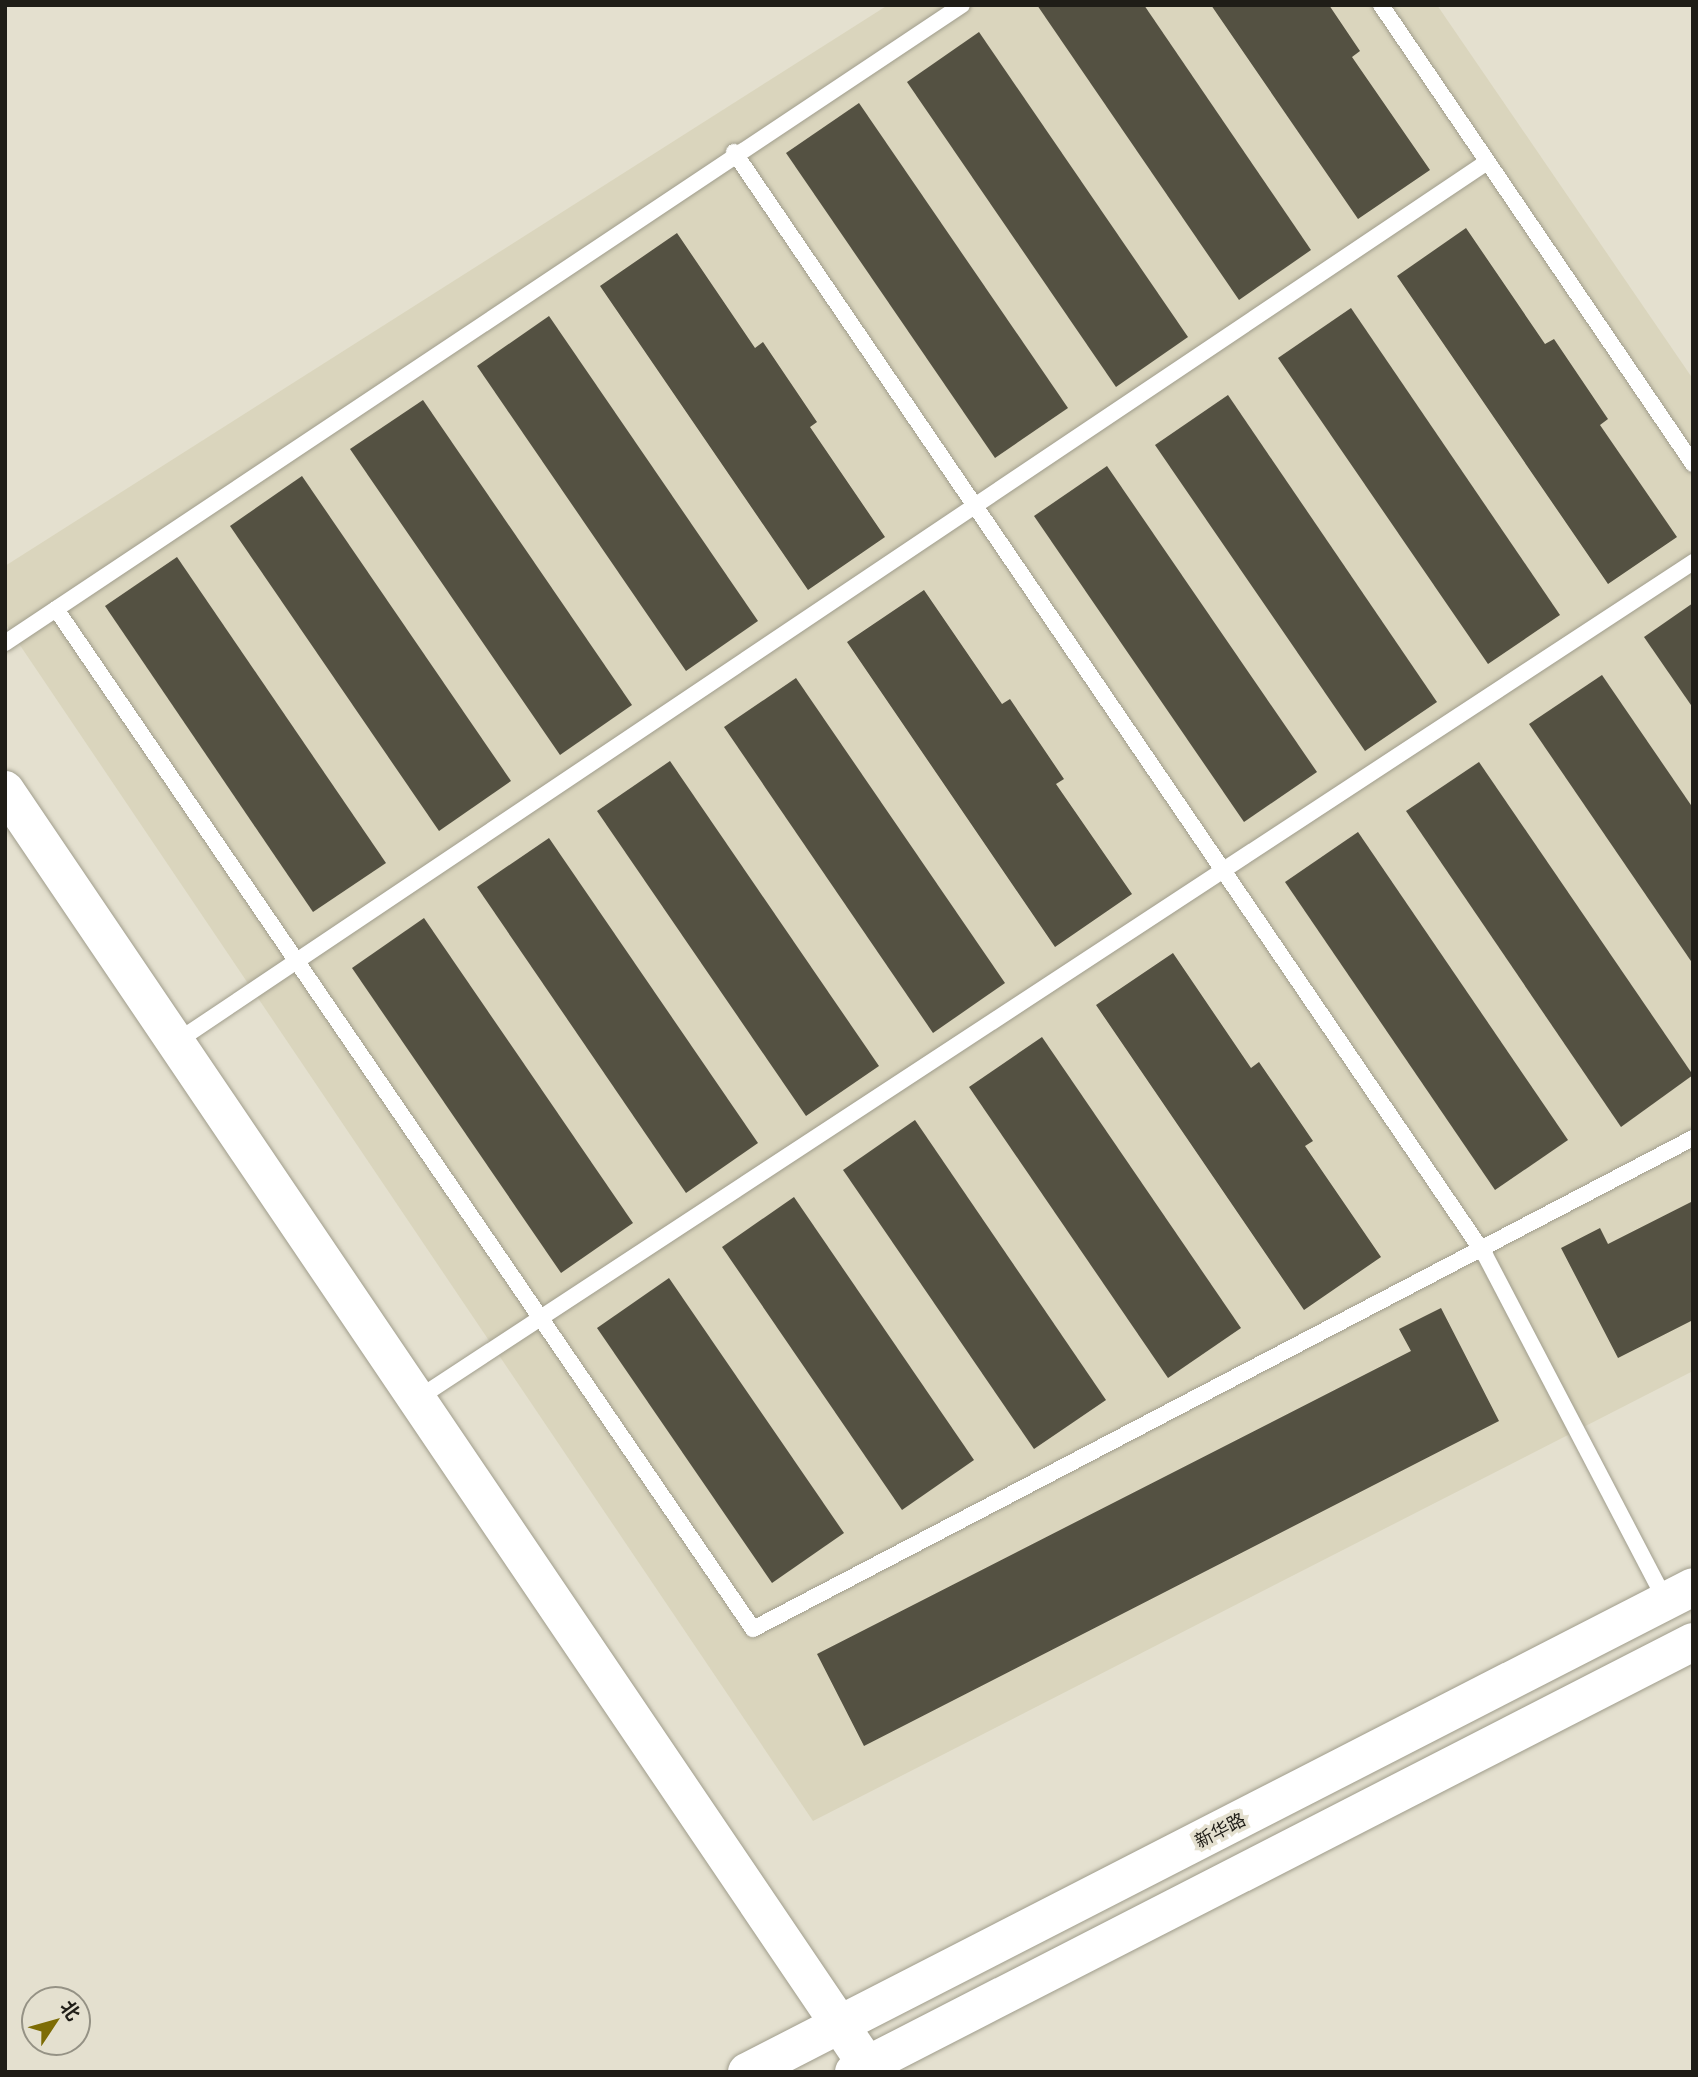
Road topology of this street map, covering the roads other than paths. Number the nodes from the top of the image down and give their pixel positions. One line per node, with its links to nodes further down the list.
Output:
1 (962, 5): 3 (lane)
2 (1381, 5): 4 (lane)
3 (734, 152): 6 (lane); 8 (lane)
4 (1487, 162): 5 (lane); 6 (lane)
5 (1693, 464)
6 (975, 506): 11 (lane); 12 (lane)
7 (1693, 562): 11 (lane)
8 (56, 609): 9 (lane); 12 (lane)
9 (5, 643)
10 (5, 790): 13 (main road)
11 (1223, 870): 15 (lane); 16 (lane)
12 (296, 961): 13 (lane); 16 (lane)
13 (176, 1042): 17 (main road)
14 (1693, 1138): 15 (lane)
15 (1481, 1249): 16 (lane); 18 (lane)
16 (541, 1318): 17 (lane)
17 (417, 1399): 20 (main road)
18 (1679, 1594): 20 (main road, 新华路)
19 (1693, 1642): 21 (main road)
20 (839, 2025): 21 (main road); 22 (main road, 新华路)
21 (860, 2068)
22 (747, 2072)

